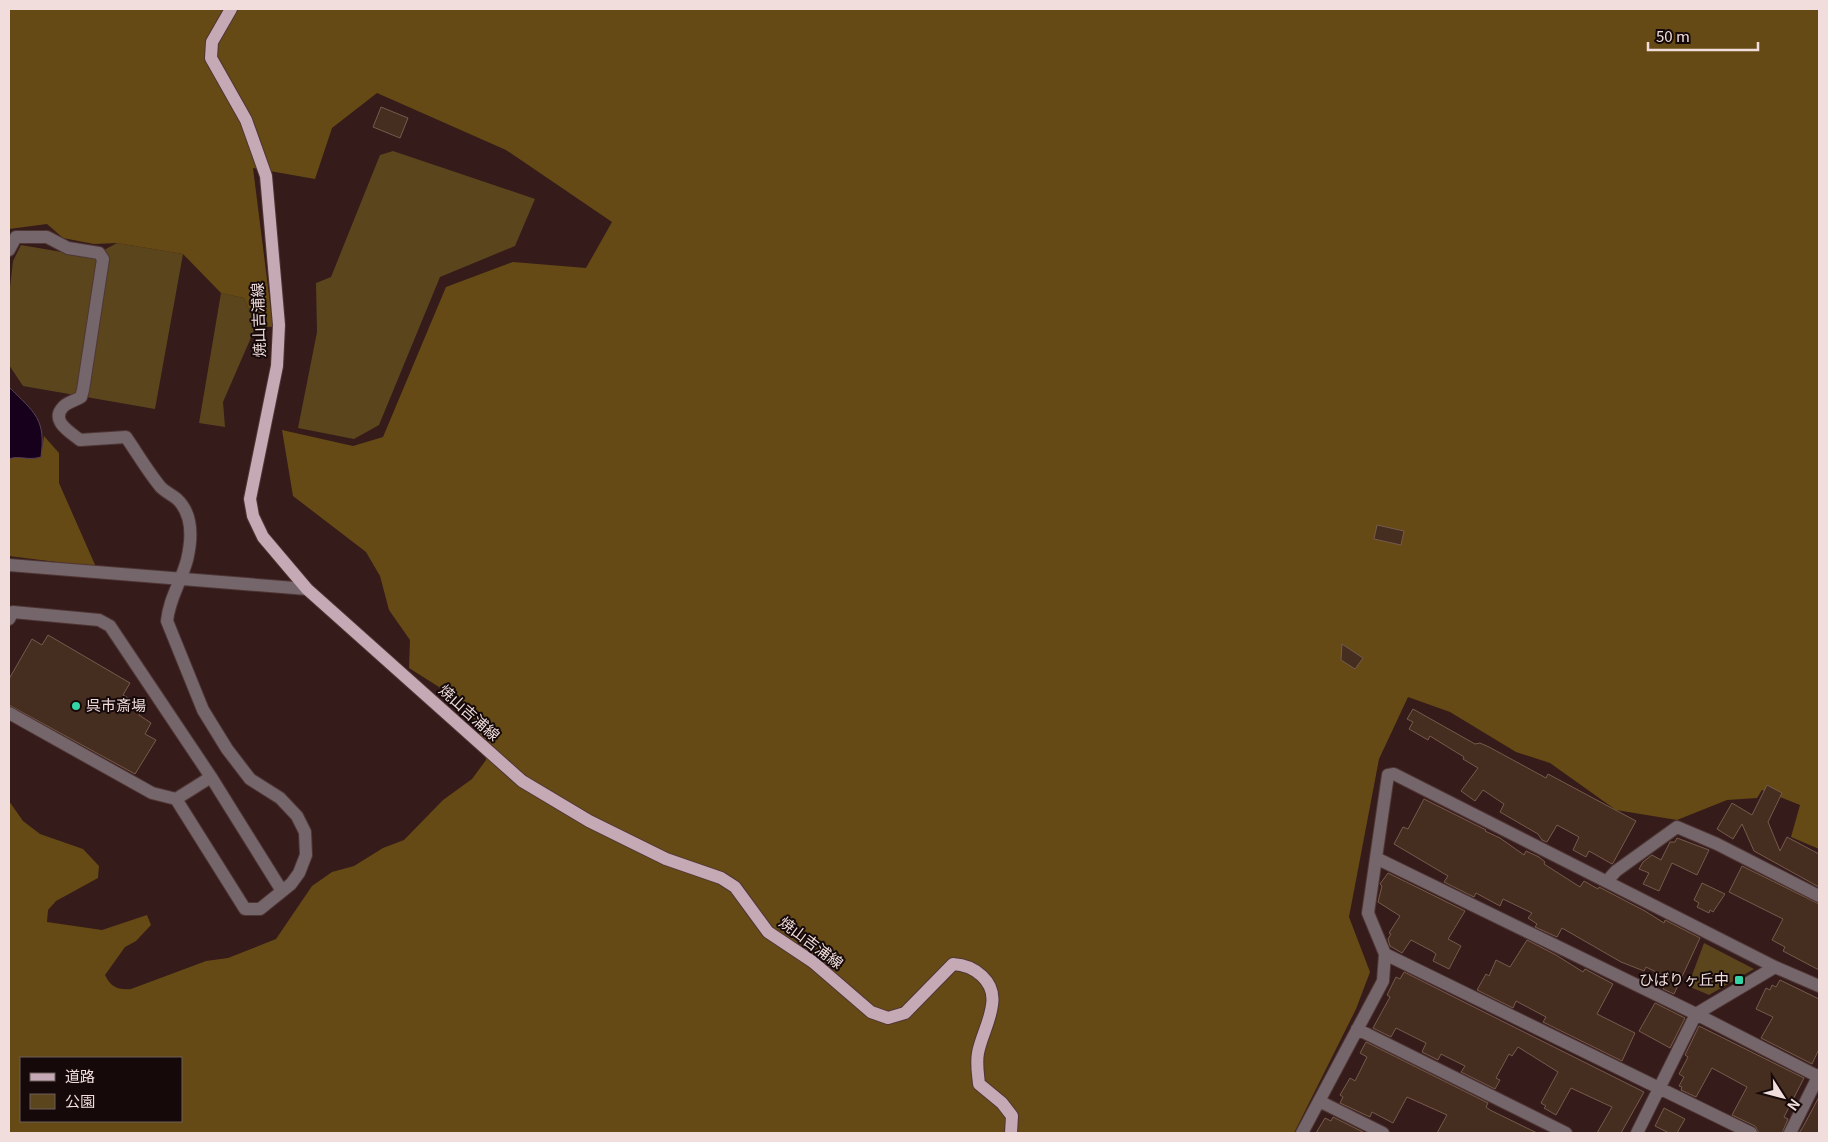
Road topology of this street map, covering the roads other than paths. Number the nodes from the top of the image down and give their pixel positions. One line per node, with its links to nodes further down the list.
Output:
1 (231, 9): 5 (main road, 焼山吉浦線)
2 (9, 250): 4 (street)
3 (9, 564): 4 (street)
4 (182, 579): 5 (street); 12 (street)
5 (307, 589): 22 (main road, 焼山吉浦線)
6 (9, 619): 8 (street)
7 (9, 713): 9 (street)
8 (211, 777): 9 (street); 12 (street)
9 (176, 800): 12 (street)
10 (1376, 858): 11 (street); 14 (street); 17 (street)
11 (1607, 881): 13 (street); 15 (street)
12 (282, 890)
13 (1819, 896)
14 (1385, 954): 18 (street); 20 (street)
15 (1775, 967): 16 (street); 17 (street)
16 (1819, 986)
17 (1696, 1014): 19 (street); 20 (street)
18 (1357, 1029): 21 (street); 25 (street)
19 (1819, 1076): 28 (street)
20 (1660, 1090): 26 (street); 27 (street)
21 (1319, 1101): 23 (street); 24 (street)
22 (1011, 1133)
23 (1302, 1133)
24 (1383, 1133)
25 (1566, 1133)
26 (1637, 1133)
27 (1751, 1133)
28 (1790, 1133)

